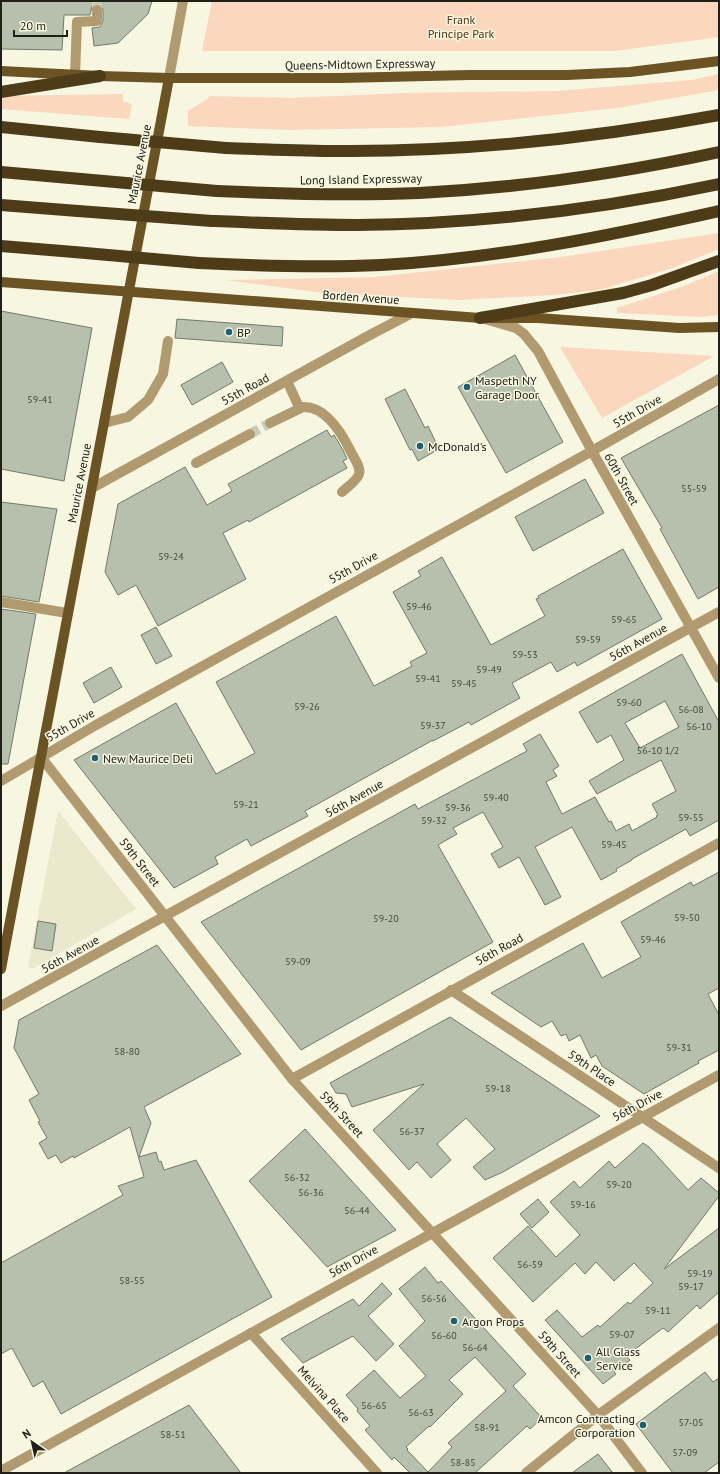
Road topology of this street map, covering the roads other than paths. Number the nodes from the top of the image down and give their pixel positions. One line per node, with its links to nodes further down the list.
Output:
1 (183, 1): 7 (street, Maurice Avenue)
2 (97, 10): 5 (street)
3 (719, 61): 7 (main road, Queens-Midtown Expressway)
4 (1, 71): 5 (main road, Queens-Midtown Expressway)
5 (75, 75): 6 (main road, Queens-Midtown Expressway)
6 (100, 76): 7 (main road, Queens-Midtown Expressway); 8 (highway)
7 (169, 78): 19 (main road, Maurice Avenue)
8 (1, 92)
9 (719, 115): 10 (highway, bridge)
10 (1, 127)
11 (719, 152): 12 (highway, Long Island Expressway, bridge)
12 (1, 172)
13 (719, 184): 14 (highway, bridge)
14 (1, 205)
15 (719, 211): 16 (highway, bridge)
16 (1, 246)
17 (719, 261): 21 (highway)
18 (1, 282): 19 (main road, Borden Avenue)
19 (128, 292): 20 (main road, Borden Avenue); 27 (main road, Maurice Avenue)
20 (412, 313): 21 (main road, Borden Avenue); 25 (street, 55th Road)
21 (480, 318): 22 (main road, Borden Avenue); 30 (street, 60th Street)
22 (719, 327)
23 (168, 341): 27 (street)
24 (719, 379): 30 (street, 55th Drive)
25 (287, 380): 26 (street); 32 (street, 55th Road)
26 (299, 408): 28 (street); 33 (street)
27 (104, 423): 32 (main road, Maurice Avenue)
28 (270, 423)
29 (250, 434): 31 (street)
30 (592, 451): 37 (street, 60th Street); 39 (street, 55th Drive)
31 (196, 462)
32 (92, 488): 36 (main road, Maurice Avenue)
33 (342, 492)
34 (1, 602): 36 (street)
35 (719, 612): 37 (street, 56th Avenue)
36 (67, 613): 39 (main road, Maurice Avenue)
37 (691, 628): 38 (street, 60th Street); 42 (street, 56th Avenue)
38 (719, 678)
39 (41, 757): 40 (street, 55th Drive); 42 (street, 59th Street); 43 (main road, Maurice Avenue)
40 (1, 781)
41 (719, 843): 45 (street, 56th Road)
42 (166, 916): 46 (street, 56th Avenue); 48 (street, 59th Street)
43 (3, 945): 44 (main road, Maurice Avenue)
44 (1, 969)
45 (451, 990): 48 (street, 56th Road); 49 (street, 59th Place)
46 (1, 1006)
47 (719, 1075): 49 (street, 56th Drive)
48 (292, 1079): 51 (street, 59th Street)
49 (643, 1117): 50 (street, 59th Place); 51 (street, 56th Drive)
50 (719, 1168)
51 (432, 1232): 53 (street, 56th Drive); 54 (street, 59th Street)
52 (719, 1328): 54 (street)
53 (251, 1333): 55 (street, 56th Drive); 57 (street, Melvina Place)
54 (598, 1415): 58 (street); 59 (street, 59th Street)
55 (15, 1469): 56 (street, 56th Drive)
56 (1, 1471)
57 (377, 1473)
58 (526, 1473)
59 (642, 1473)

